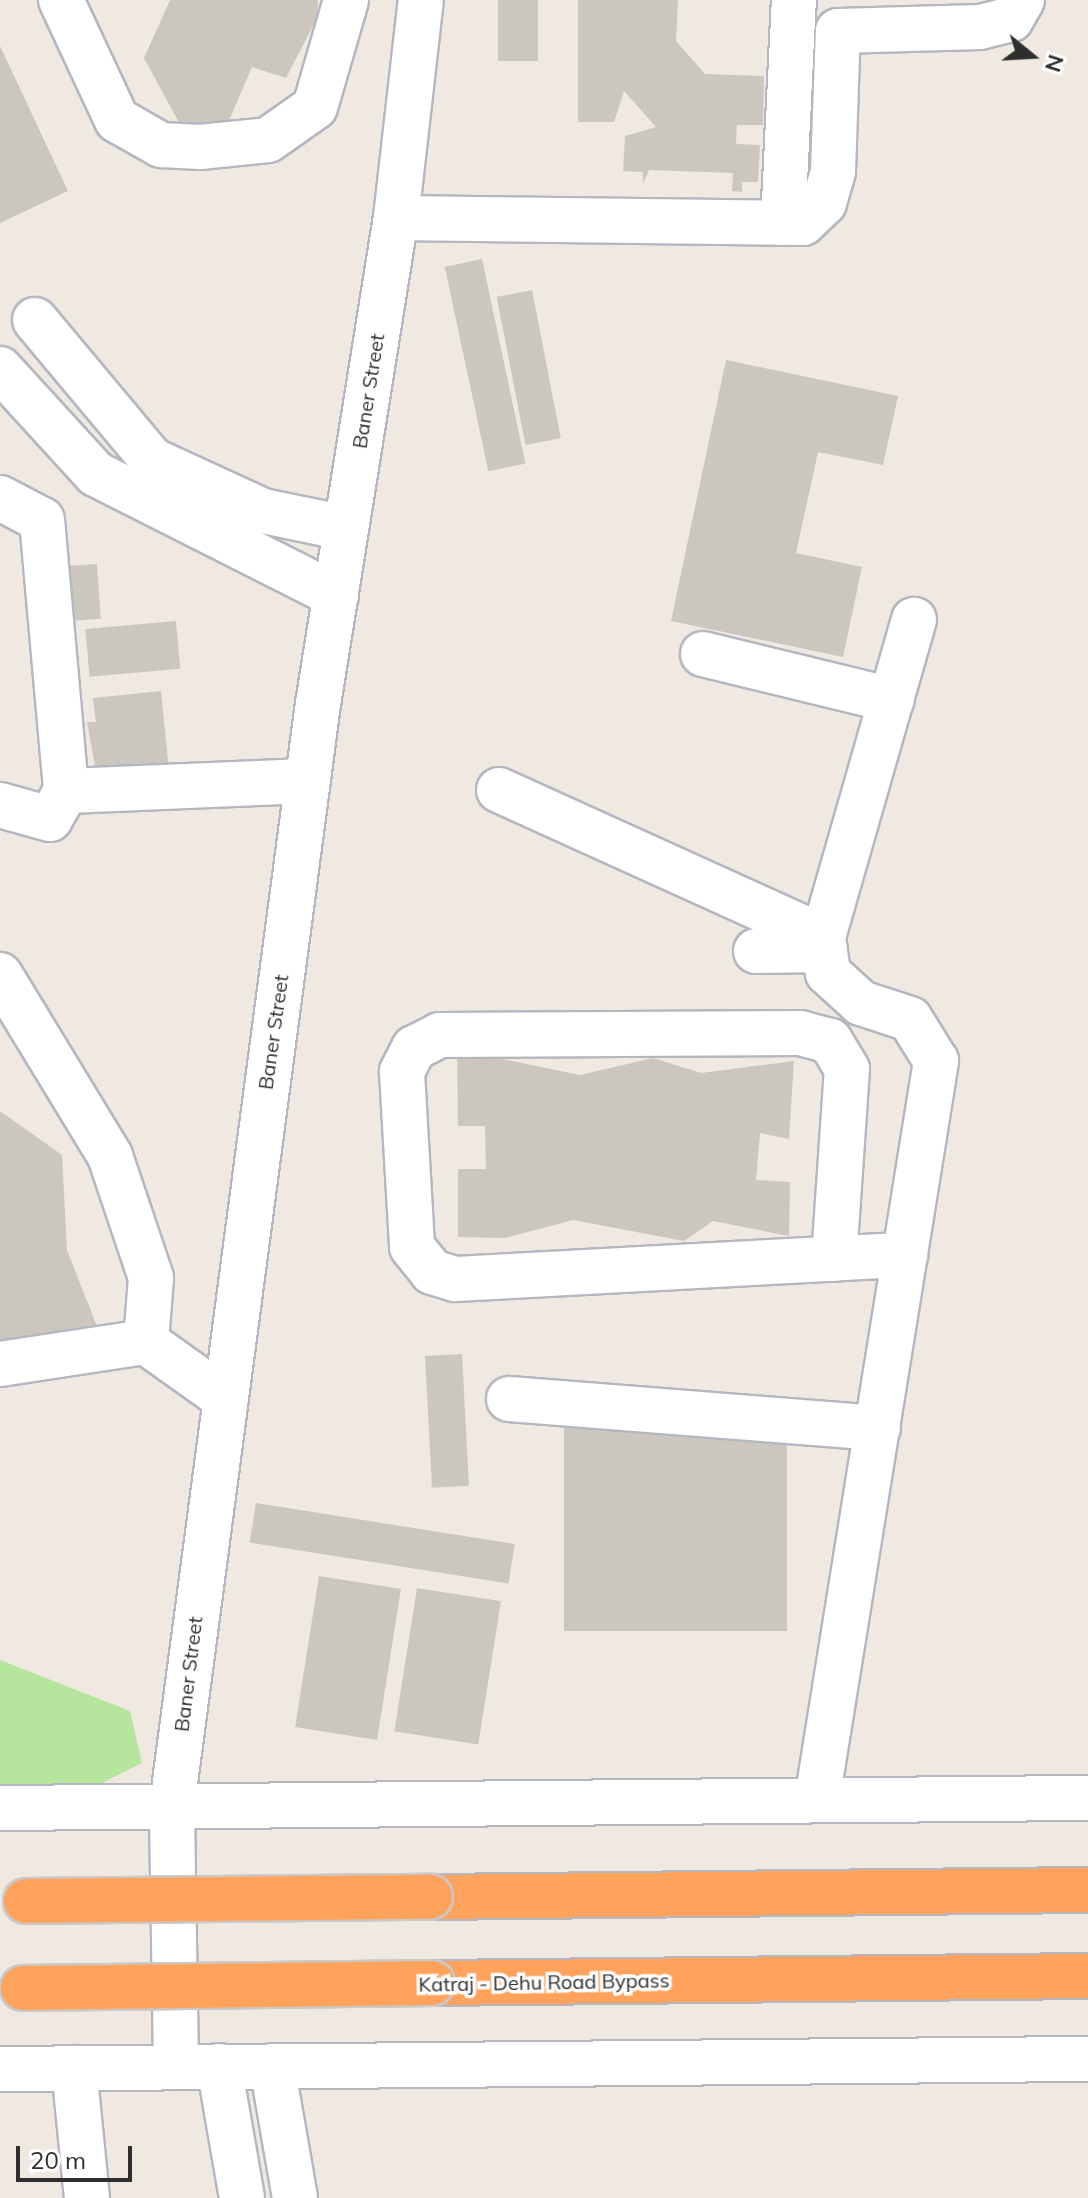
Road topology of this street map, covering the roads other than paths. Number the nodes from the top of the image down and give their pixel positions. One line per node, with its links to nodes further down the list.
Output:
1 (61, 0): 2 (street)
2 (346, 0)
3 (421, 0): 6 (street, Baner Street)
4 (794, 0): 7 (street)
5 (1022, 0): 7 (street)
6 (396, 218): 7 (street); 11 (street, Baner Street)
7 (783, 223)
8 (35, 320): 11 (street)
9 (0, 369): 12 (street)
10 (0, 498): 18 (street)
11 (346, 528): 12 (street, Baner Street)
12 (336, 595): 16 (street, Baner Street)
13 (914, 620): 15 (street)
14 (703, 654): 15 (street)
15 (891, 700): 20 (street)
16 (308, 781): 18 (street); 27 (street, Baner Street)
17 (499, 790): 20 (street)
18 (66, 791): 19 (street)
19 (0, 805)
20 (824, 944): 21 (street); 23 (street)
21 (756, 951)
22 (0, 975): 25 (street)
23 (905, 1255): 24 (street); 29 (street)
24 (834, 1259): 24 (street)
25 (146, 1342): 26 (street); 27 (street)
26 (0, 1364)
27 (223, 1397): 32 (street, Baner Street)
28 (509, 1399): 29 (street)
29 (878, 1428): 31 (street)
30 (1088, 1798): 31 (street)
31 (817, 1800): 32 (street)
32 (172, 1805): 33 (street); 41 (street, Baner Street)
33 (0, 1808)
34 (1088, 1890): 35 (highway, bridge)
35 (13, 1902)
36 (1088, 1976): 37 (highway, Katraj - Dehu Road Bypass, bridge)
37 (11, 1988)
38 (1088, 2059): 40 (street)
39 (219, 2066): 40 (street); 41 (street); 45 (street)
40 (272, 2066): 46 (street)
41 (176, 2067): 42 (street)
42 (74, 2068): 43 (street); 44 (street)
43 (0, 2069)
44 (87, 2198)
45 (242, 2198)
46 (295, 2198)

